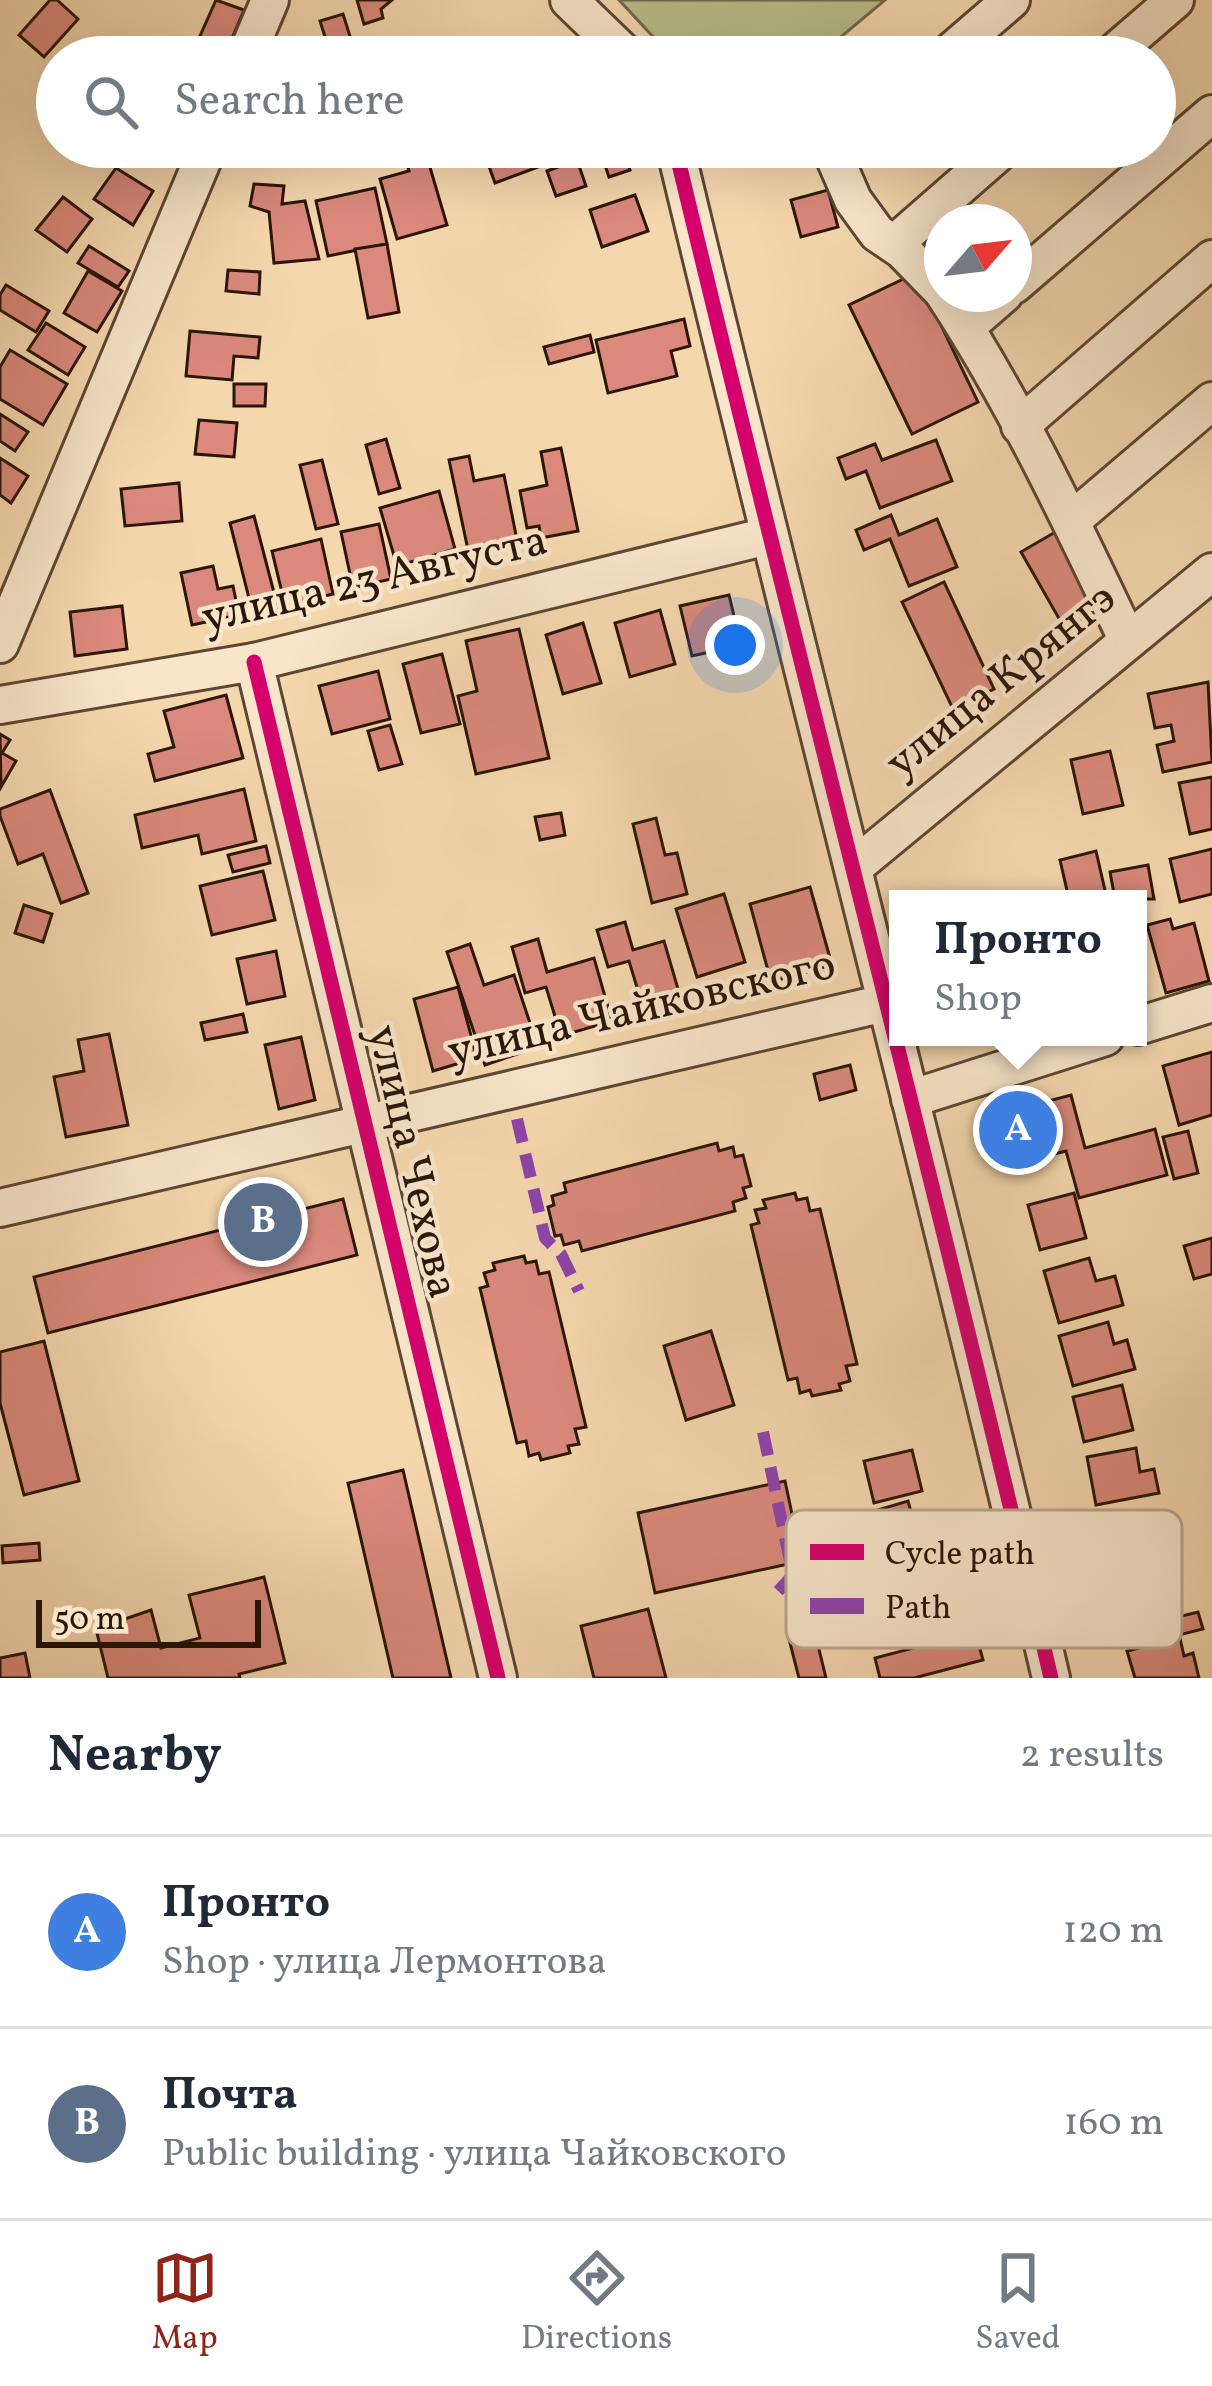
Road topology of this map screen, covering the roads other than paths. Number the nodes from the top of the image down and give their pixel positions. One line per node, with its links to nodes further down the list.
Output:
1 (270, 0): 5 (street)
2 (568, 0): 6 (street)
3 (1011, 0): 7 (street)
4 (1175, 0): 8 (street)
5 (255, 36)
6 (606, 36)
7 (969, 36)
8 (1133, 36)
9 (1212, 114): 10 (street)
10 (1176, 145)
11 (199, 168): 29 (street)
12 (680, 168): 26 (street)
13 (839, 168): 16 (street)
14 (981, 168): 16 (street)
15 (1149, 168): 18 (street)
16 (894, 244): 19 (street)
17 (1212, 259): 24 (street)
18 (1032, 269)
19 (924, 273)
20 (956, 312): 22 (street)
21 (983, 312): 22 (street)
22 (966, 327): 24 (street)
23 (1212, 401): 25 (street)
24 (1020, 426): 25 (street)
25 (1071, 521): 28 (street)
26 (768, 536): 30 (street, улица 23 Августа); 32 (street)
27 (1212, 572): 28 (street, улица Крянгэ)
28 (1128, 641): 32 (street, улица Крянгэ)
29 (0, 644)
30 (254, 662): 31 (street, улица 23 Августа); 40 (street, улица Чехова)
31 (0, 704)
32 (854, 867): 33 (street)
33 (885, 1003): 35 (street); 40 (street, улица Чайковского)
34 (1212, 1003): 36 (street)
35 (889, 1018)
36 (1147, 1023)
37 (896, 1046): 39 (street)
38 (1077, 1046): 39 (street)
39 (910, 1099): 42 (street)
40 (365, 1123): 41 (street, улица Чайковского); 44 (street, улица Чехова)
41 (0, 1208)
42 (1010, 1510)
43 (1044, 1648): 45 (street)
44 (498, 1678)
45 (1051, 1678)

